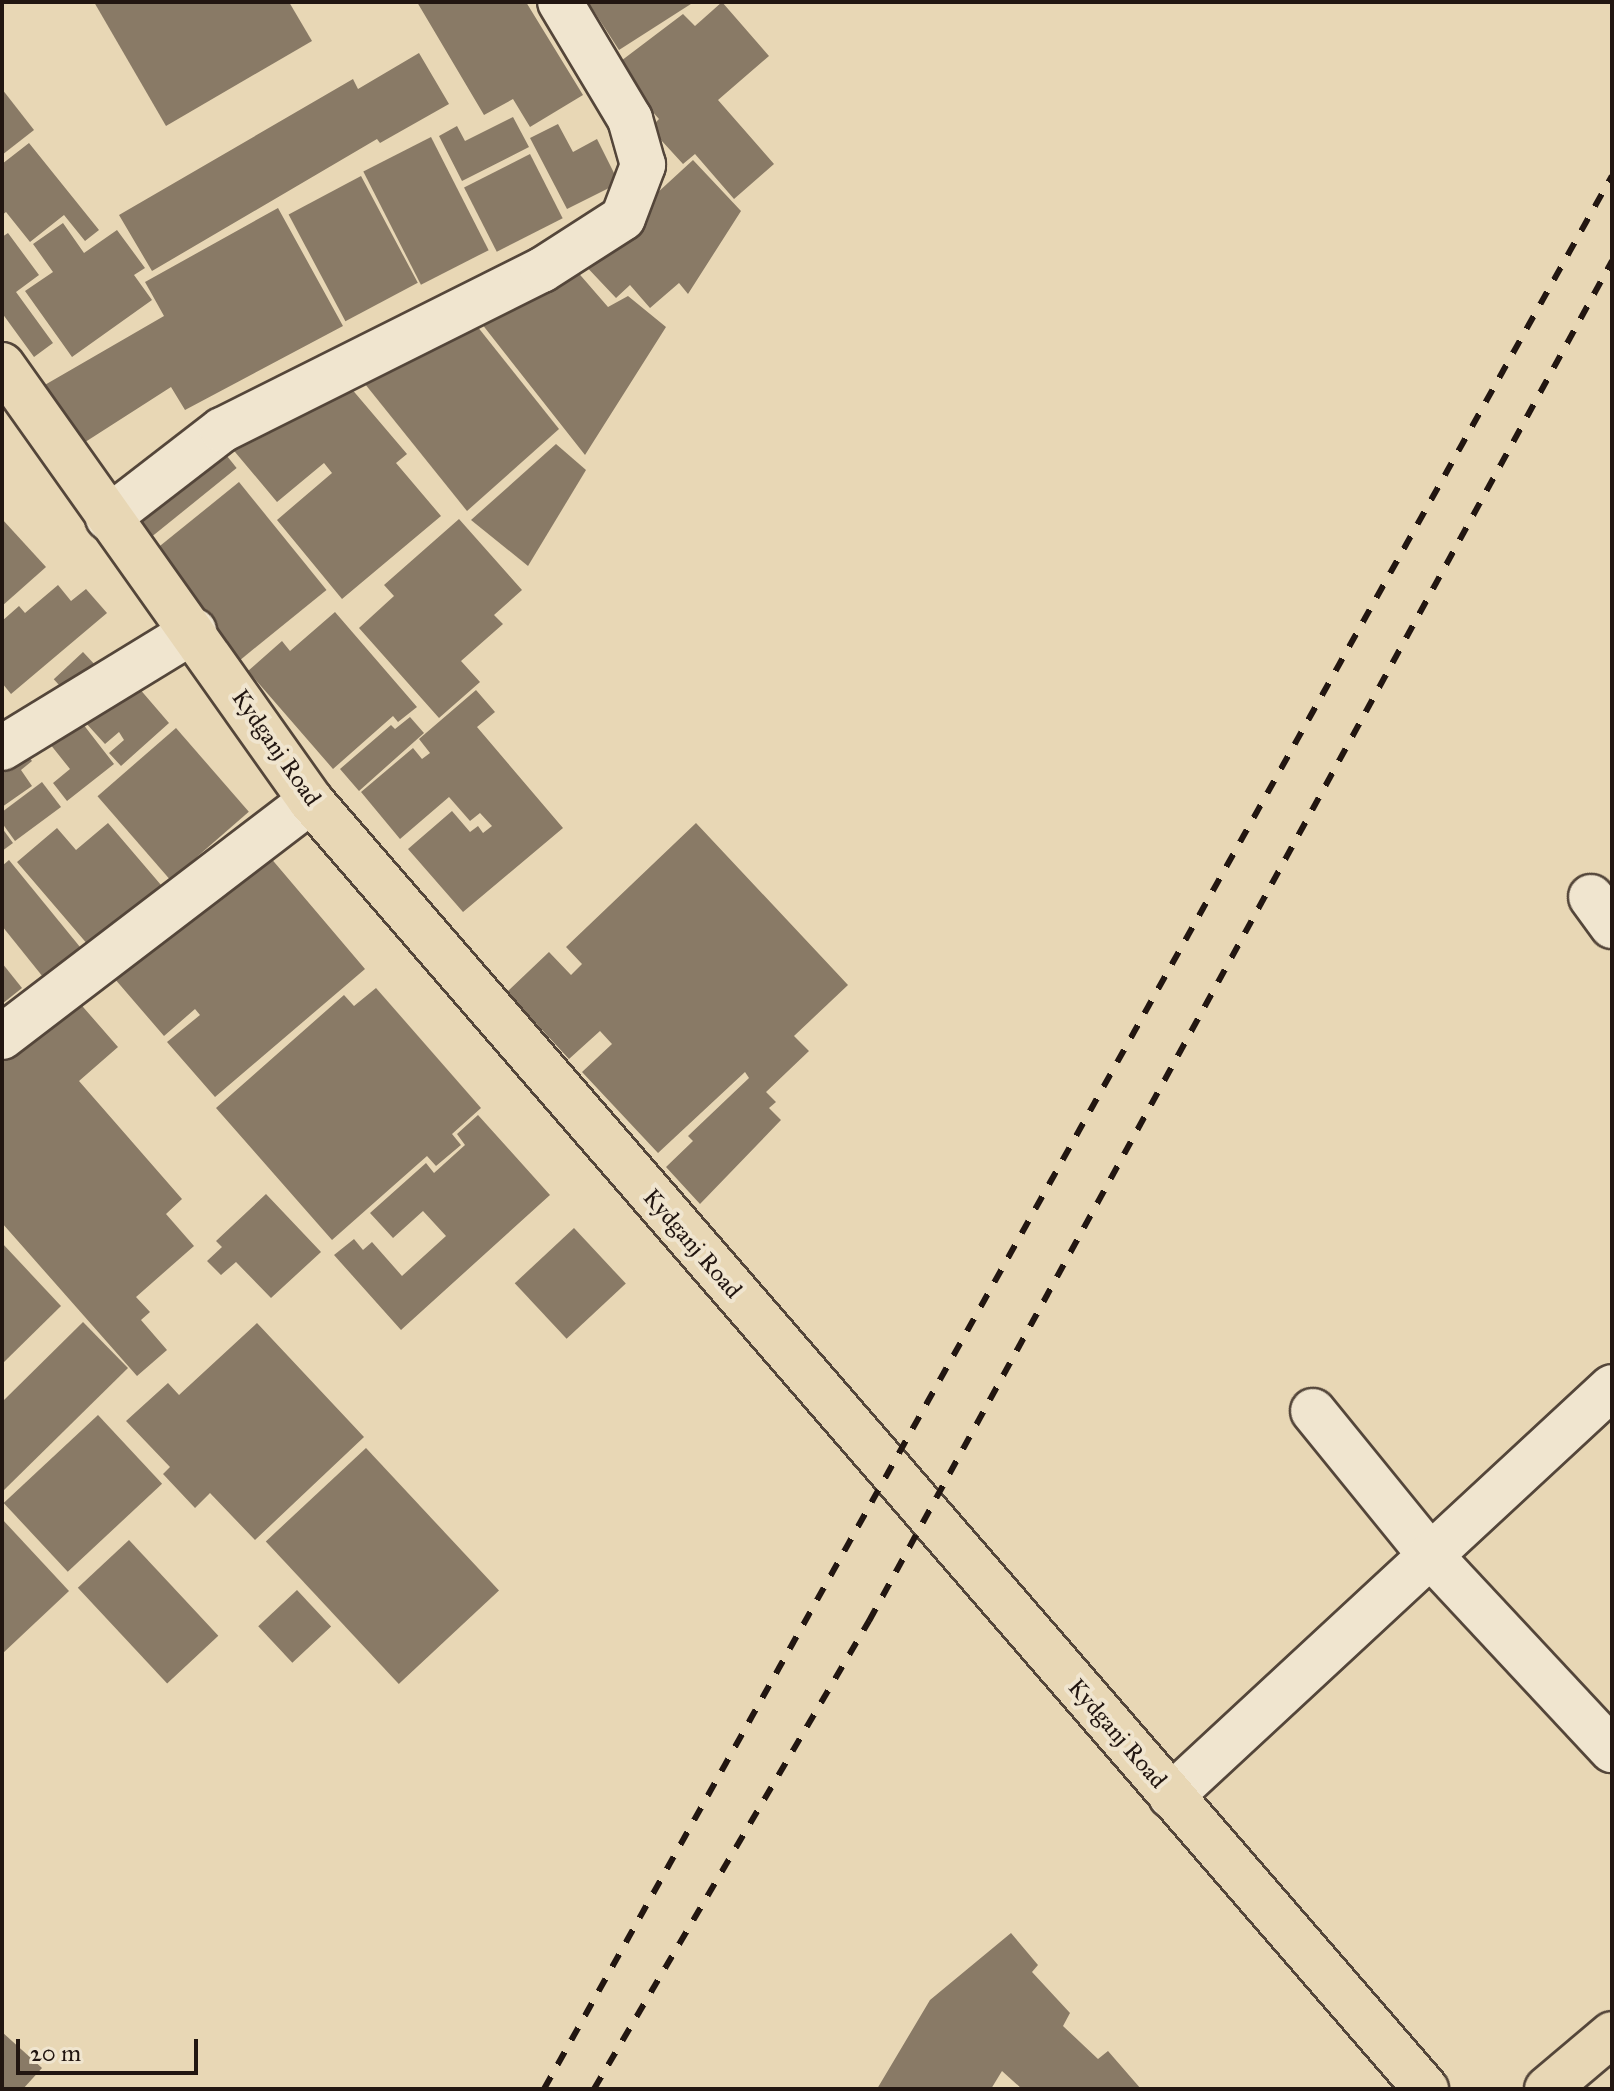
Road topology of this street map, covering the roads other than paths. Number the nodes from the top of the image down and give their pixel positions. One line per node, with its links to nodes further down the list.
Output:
1 (560, 2): 3 (street)
2 (2, 365): 3 (main road, Kydganj Road)
3 (108, 518): 4 (main road, Kydganj Road)
4 (194, 631): 5 (street); 6 (main road, Kydganj Road)
5 (2, 748)
6 (311, 801): 7 (street); 12 (main road, Kydganj Road)
7 (2, 1037)
8 (1612, 1387): 10 (street)
9 (1313, 1411): 10 (street)
10 (1430, 1555): 11 (street); 12 (street)
11 (1612, 1750)
12 (1171, 1796): 14 (main road, Kydganj Road)
13 (1612, 2034): 15 (main road)
14 (1426, 2089)
15 (1547, 2089)

